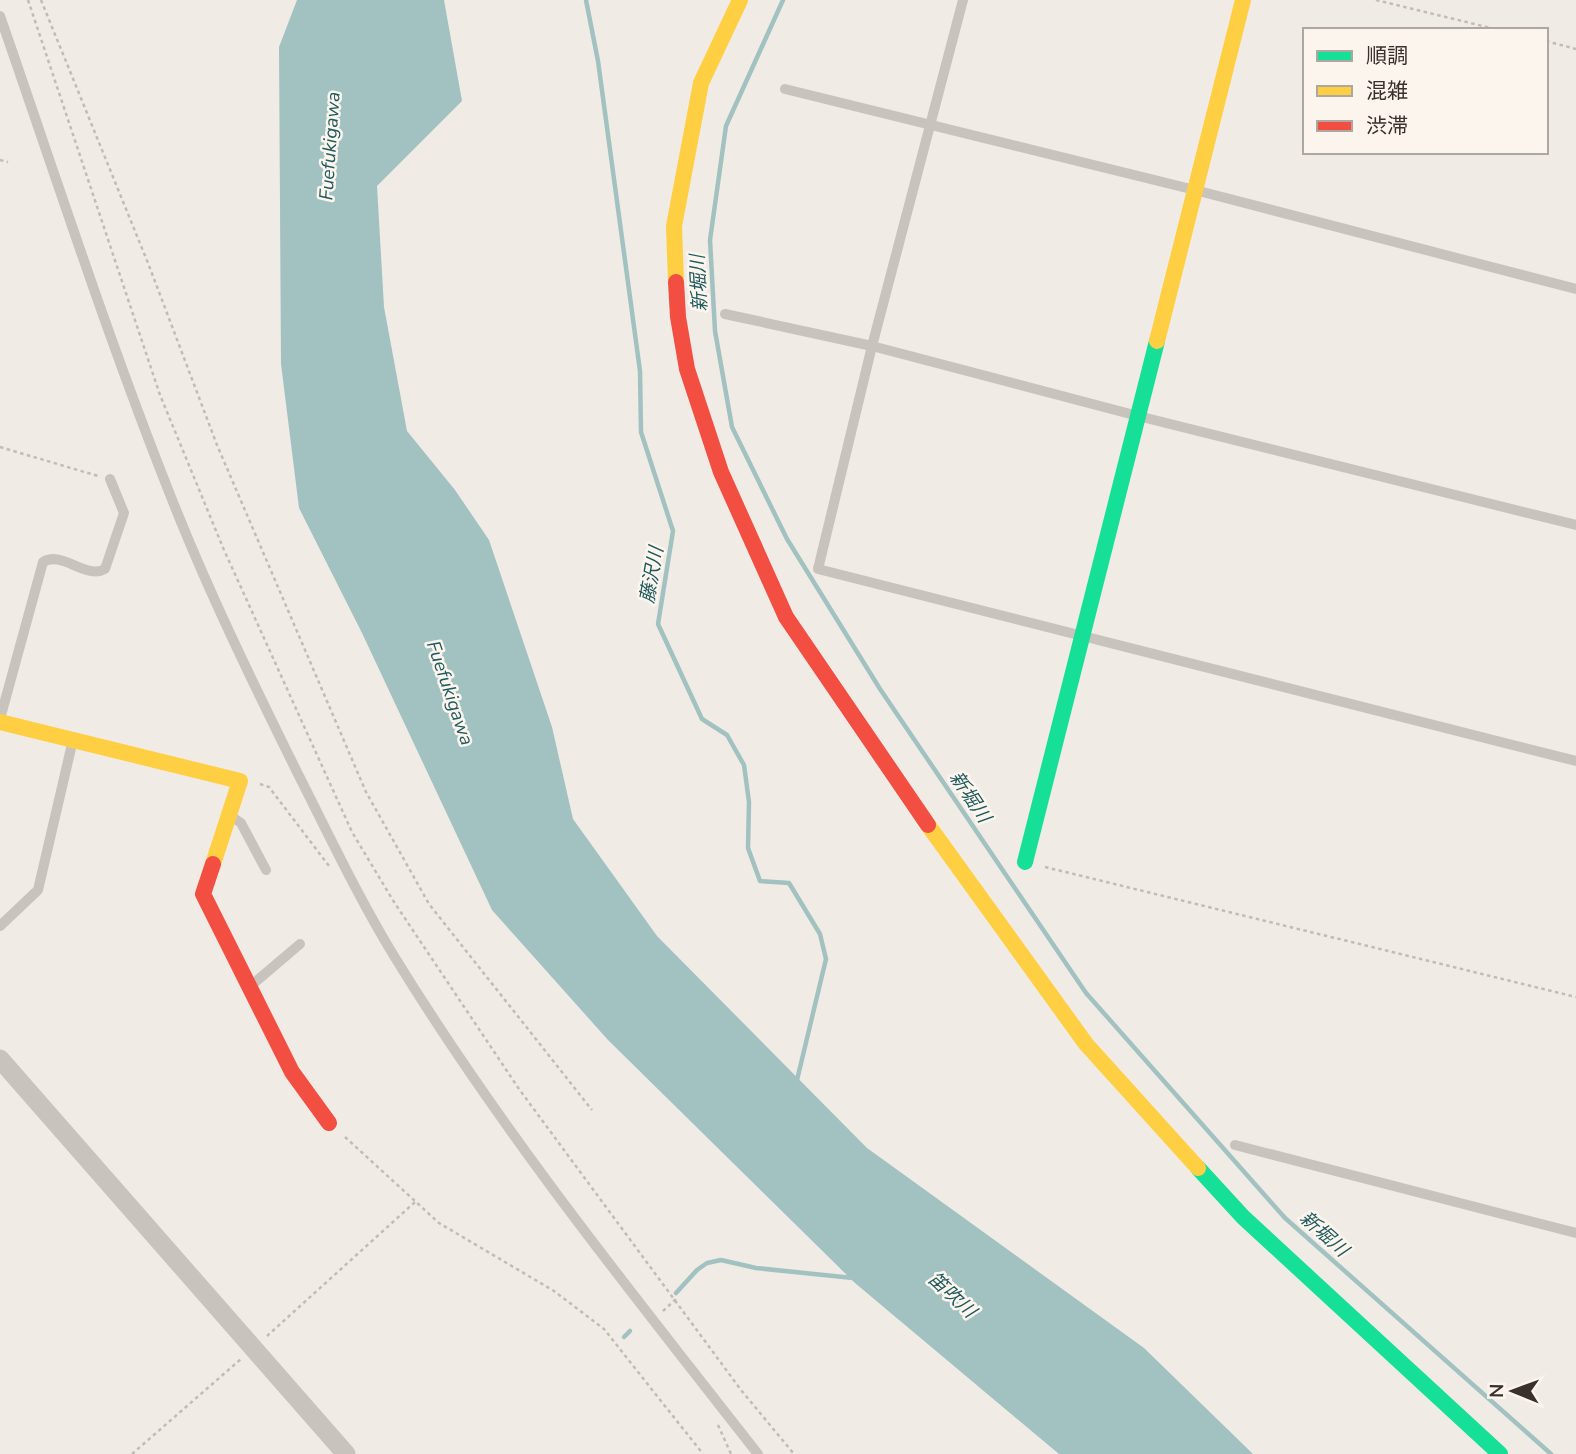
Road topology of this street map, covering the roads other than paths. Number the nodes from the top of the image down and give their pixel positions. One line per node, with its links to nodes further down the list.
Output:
1 (740, 0): 30 (street)
2 (963, 0): 6 (lane)
3 (1243, 0): 7 (street)
4 (0, 16): 29 (lane)
5 (785, 89): 6 (lane)
6 (931, 126): 7 (lane); 10 (lane)
7 (1195, 190): 8 (lane); 11 (street)
8 (1576, 289)
9 (724, 314): 10 (lane)
10 (873, 346): 11 (lane); 14 (lane)
11 (1138, 416): 13 (lane); 14 (street)
12 (110, 479): 15 (lane)
13 (1576, 525)
14 (1083, 638): 17 (lane); 19 (street)
15 (0, 721): 16 (street)
16 (72, 740): 18 (street); 21 (lane)
17 (1576, 761)
18 (229, 815): 20 (lane); 23 (street)
19 (1025, 862)
20 (266, 870)
21 (0, 926)
22 (300, 944): 23 (lane)
23 (248, 987): 25 (street)
24 (0, 1059): 28 (street)
25 (329, 1124)
26 (1235, 1145): 27 (lane)
27 (1576, 1233)
28 (346, 1454)
29 (758, 1454)
30 (1500, 1454)

